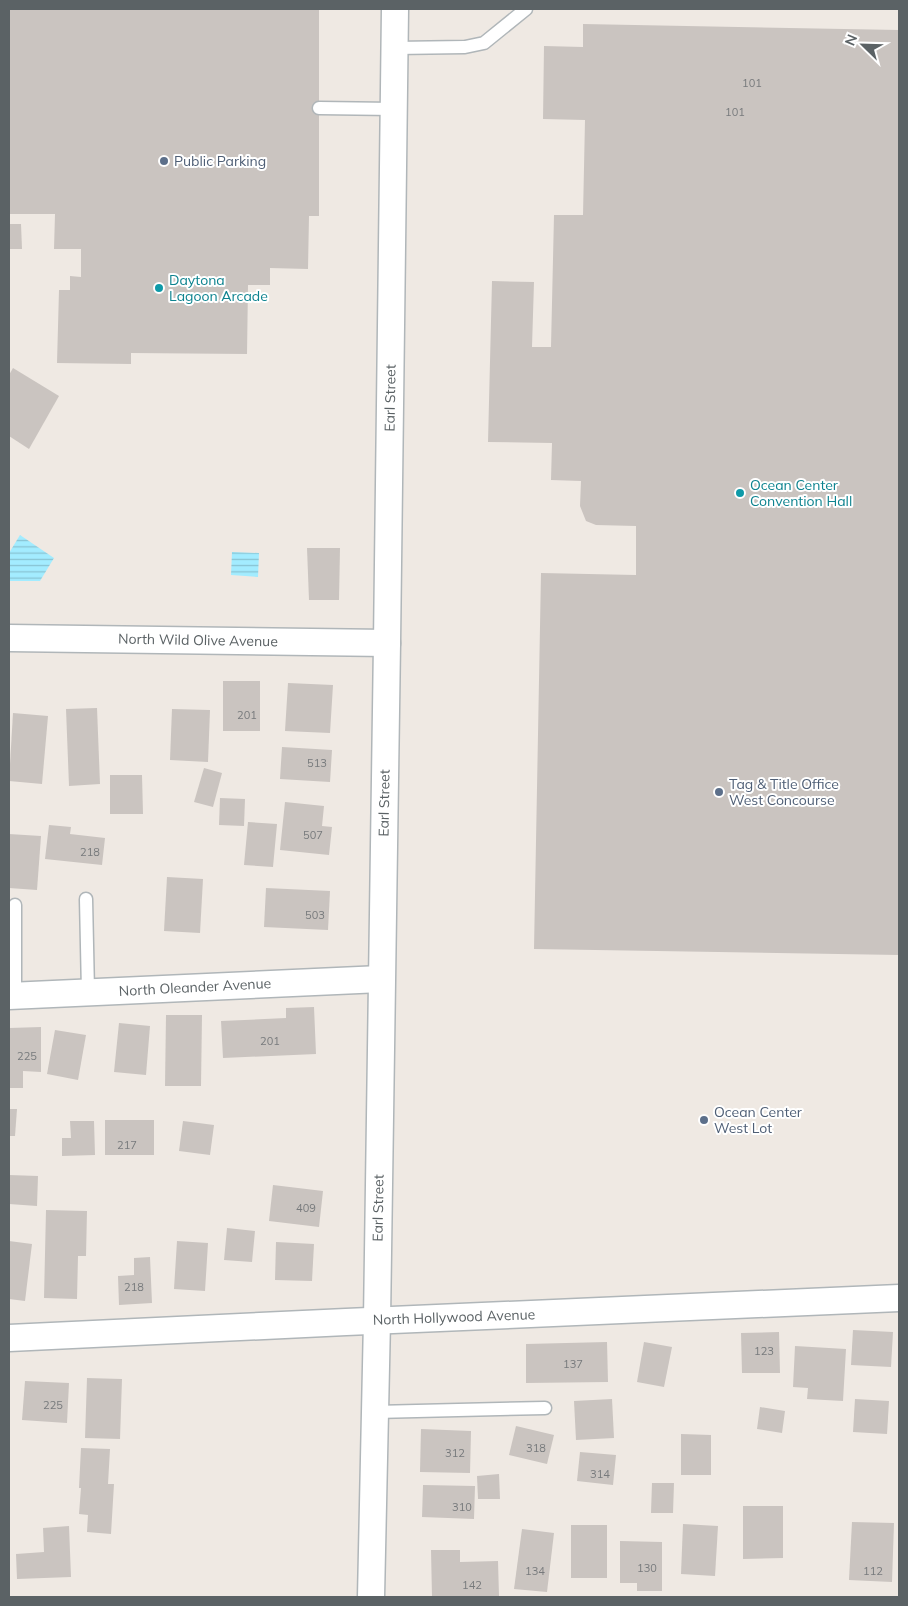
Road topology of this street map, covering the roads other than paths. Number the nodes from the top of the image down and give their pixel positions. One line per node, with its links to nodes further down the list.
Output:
1 (395, 9): 3 (street, Earl Street)
2 (526, 9): 3 (lane)
3 (394, 48): 5 (street, Earl Street)
4 (319, 108): 5 (lane)
5 (394, 109): 7 (street, Earl Street)
6 (9, 638): 7 (street, North Wild Olive Avenue)
7 (387, 643): 10 (street, Earl Street)
8 (86, 899): 11 (lane)
9 (15, 905): 12 (lane)
10 (381, 979): 11 (street, North Oleander Avenue); 14 (street, Earl Street)
11 (88, 992): 12 (street, North Oleander Avenue)
12 (12, 996)
13 (899, 1298): 14 (street, North Hollywood Avenue)
14 (377, 1320): 15 (street, North Hollywood Avenue); 17 (street, Earl Street)
15 (9, 1338)
16 (544, 1408): 17 (lane)
17 (375, 1412): 18 (street, Earl Street)
18 (371, 1597)

